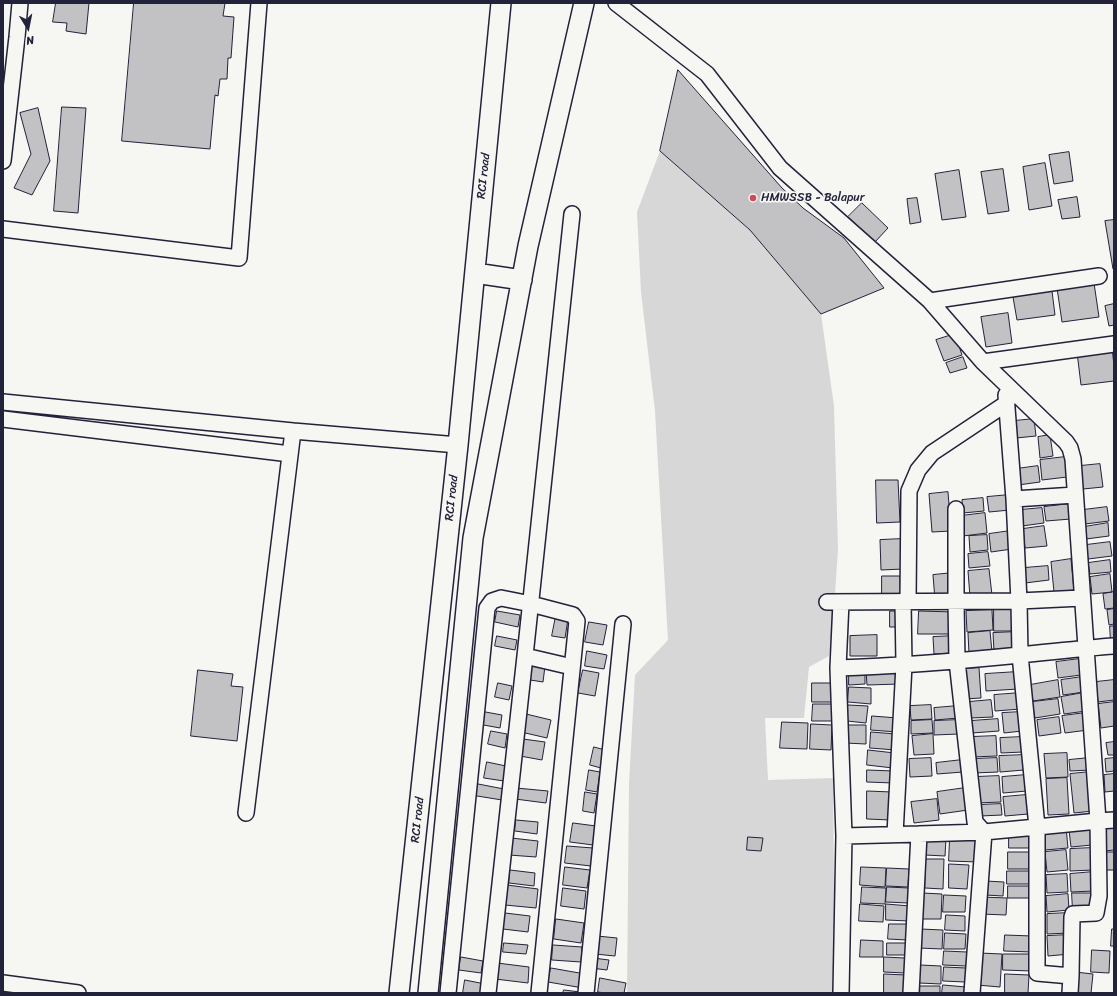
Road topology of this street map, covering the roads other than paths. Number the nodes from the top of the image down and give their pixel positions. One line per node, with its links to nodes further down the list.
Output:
1 (20, 3): 6 (street)
2 (259, 3): 8 (street)
3 (501, 3): 9 (main road, RCI road)
4 (584, 3): 11 (main road)
5 (616, 3): 12 (street)
6 (3, 161)
7 (572, 214): 29 (street)
8 (3, 229)
9 (475, 273): 11 (main road); 20 (main road, RCI road)
10 (1099, 276): 12 (street)
11 (522, 280): 51 (main road)
12 (930, 301): 14 (street)
13 (1114, 344): 14 (street)
14 (983, 362): 15 (street)
15 (1005, 384): 17 (street); 22 (street)
16 (3, 402): 19 (street)
17 (1007, 403): 23 (street); 28 (street)
18 (3, 419): 21 (street)
19 (293, 431): 20 (street); 21 (street)
20 (458, 445): 50 (main road, RCI road)
21 (290, 454): 39 (street)
22 (1075, 495): 23 (street); 25 (street)
23 (1014, 499): 27 (street)
24 (956, 509): 26 (street)
25 (1082, 598): 27 (street); 32 (street)
26 (956, 601): 27 (street); 28 (street); 35 (street)
27 (1019, 601): 33 (street)
28 (906, 602): 36 (street); 38 (street)
29 (531, 604): 34 (street); 37 (street); 52 (street)
30 (624, 624): 55 (street)
31 (1114, 646): 32 (street)
32 (1086, 648): 33 (street); 41 (street)
33 (1020, 655): 35 (street); 42 (street)
34 (525, 656): 37 (street); 53 (street)
35 (957, 661): 36 (street); 43 (street)
36 (904, 665): 38 (street); 44 (street)
37 (572, 667): 54 (street)
38 (838, 668): 46 (street)
39 (246, 813)
40 (1114, 820): 41 (street)
41 (1098, 821): 42 (street); 47 (street)
42 (1037, 827): 43 (street); 47 (street)
43 (984, 832): 45 (street); 58 (street)
44 (894, 834): 45 (street); 46 (street)
45 (919, 834): 57 (street)
46 (844, 836): 56 (street)
47 (1071, 976): 59 (street)
48 (3, 983): 49 (street)
49 (78, 993)
50 (400, 993)
51 (428, 993)
52 (448, 993)
53 (488, 993)
54 (538, 993)
55 (586, 993)
56 (842, 993)
57 (911, 993)
58 (972, 993)
59 (1070, 993)

